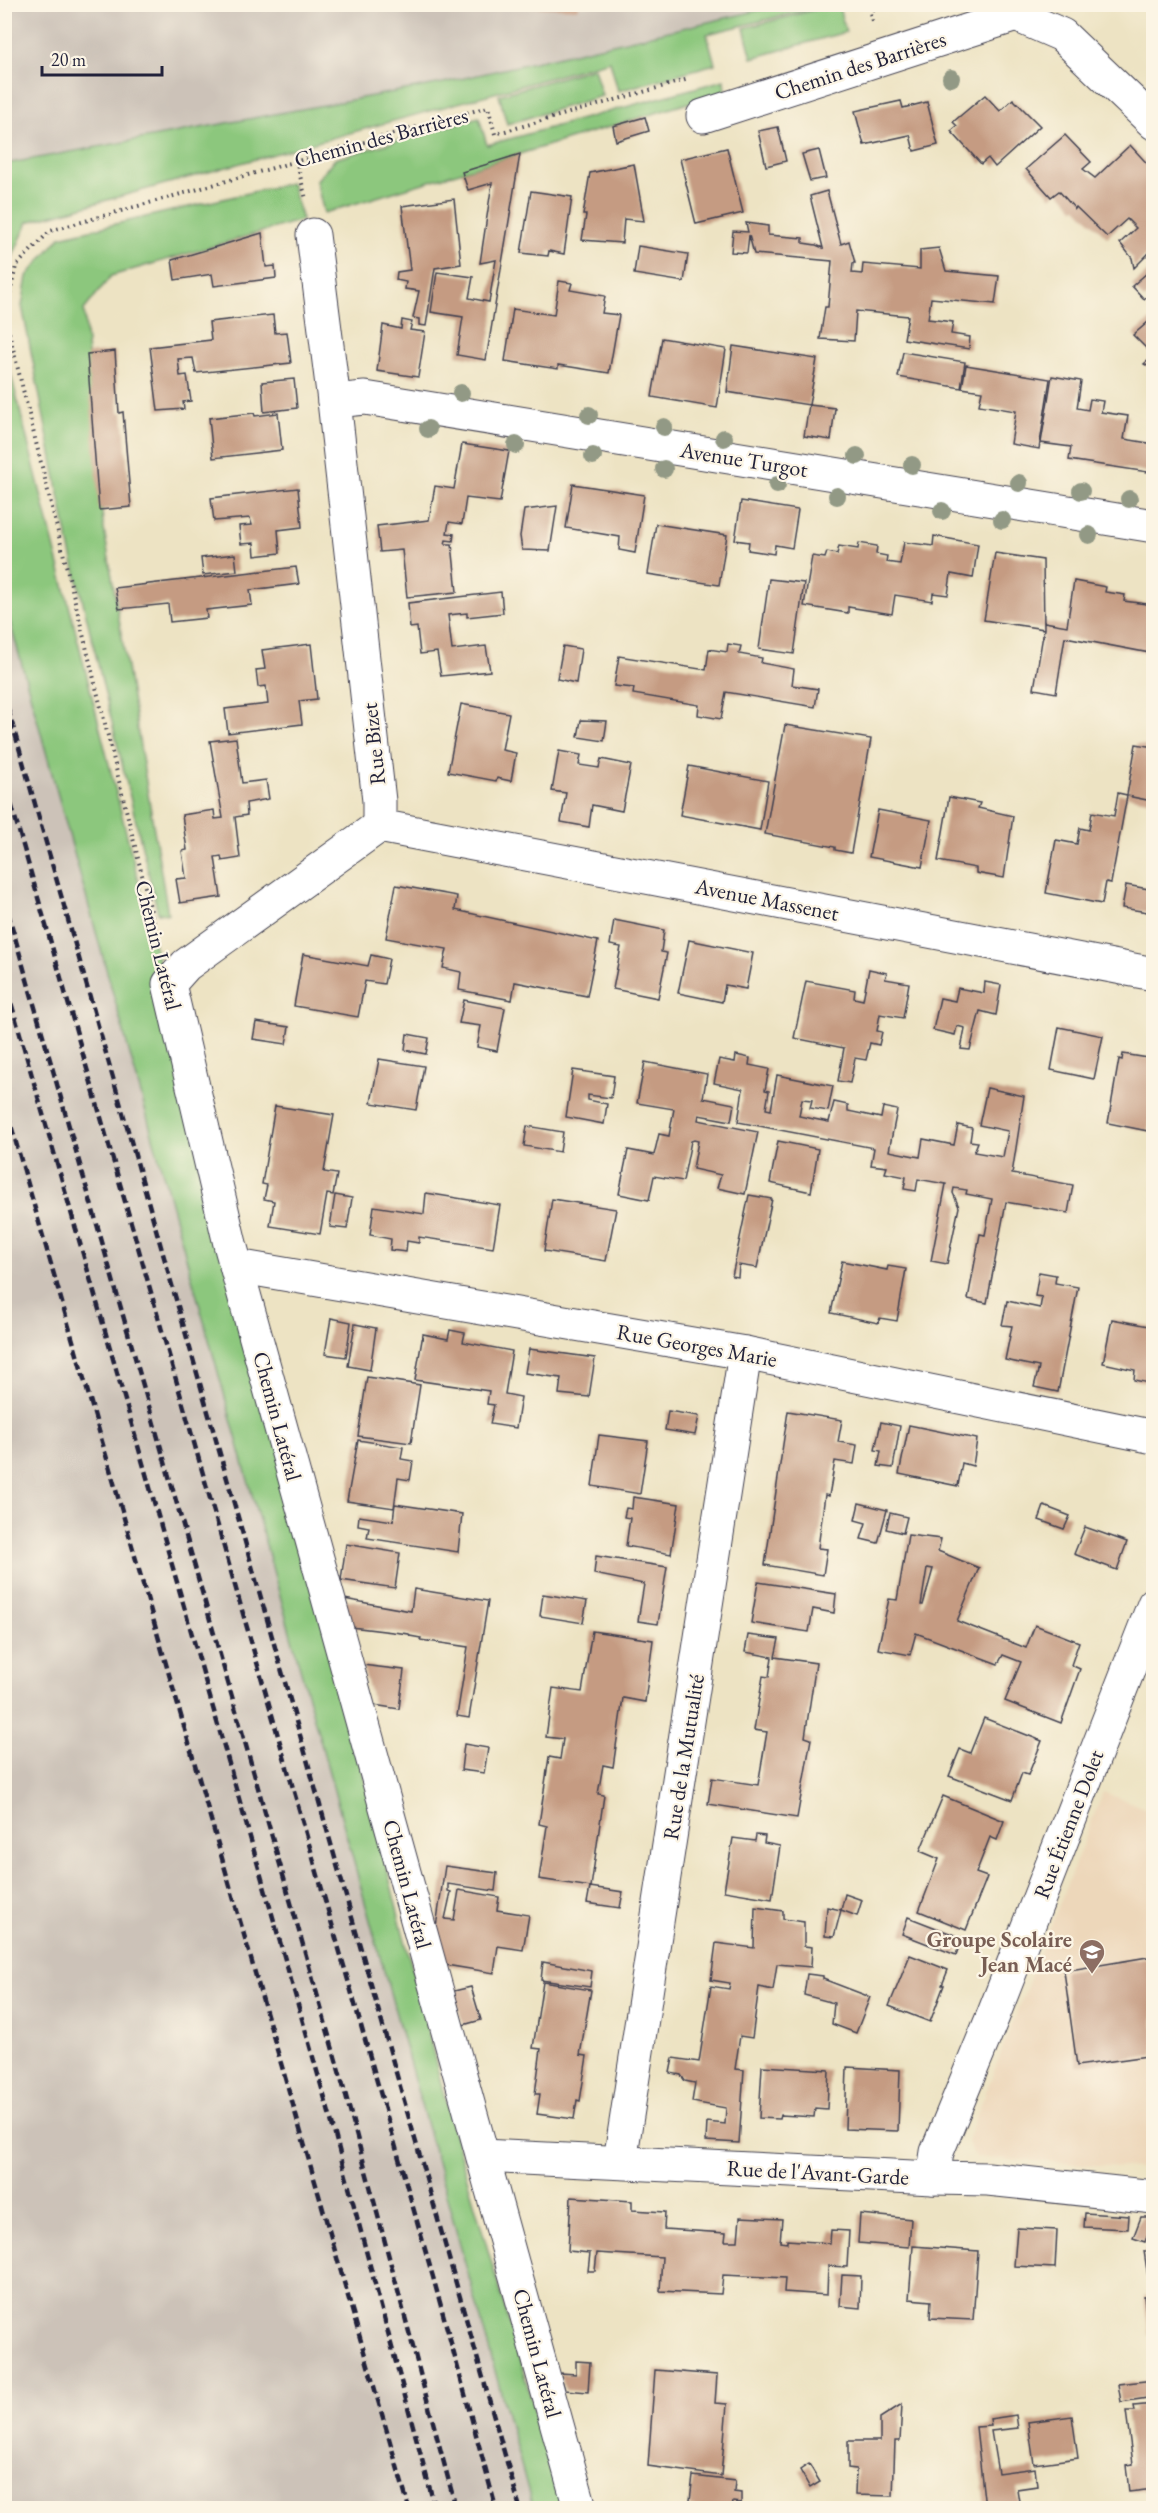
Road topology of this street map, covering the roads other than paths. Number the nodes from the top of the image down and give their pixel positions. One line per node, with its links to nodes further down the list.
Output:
1 (1020, 8): 2 (street, Chemin des Barrières); 3 (street)
2 (703, 116)
3 (1154, 123)
4 (313, 235): 5 (street, Rue Bizet)
5 (334, 401): 6 (street, Avenue Turgot); 7 (street, Rue Bizet)
6 (1154, 526)
7 (380, 826): 8 (street, Avenue Massenet); 9 (street, Chemin Latéral)
8 (1154, 974)
9 (237, 1266): 10 (street, Rue Georges Marie); 13 (street, Chemin Latéral)
10 (745, 1353): 11 (street, Rue Georges Marie); 14 (street, Rue de la Mutualité)
11 (1154, 1437)
12 (1154, 1604): 15 (street, Rue Étienne Dolet)
13 (483, 2156): 14 (street, Rue de l'Avant-Garde); 17 (street, Chemin Latéral)
14 (620, 2161): 15 (street, Rue de l'Avant-Garde)
15 (933, 2178): 16 (street, Rue de l'Avant-Garde)
16 (1154, 2197)
17 (580, 2508)

